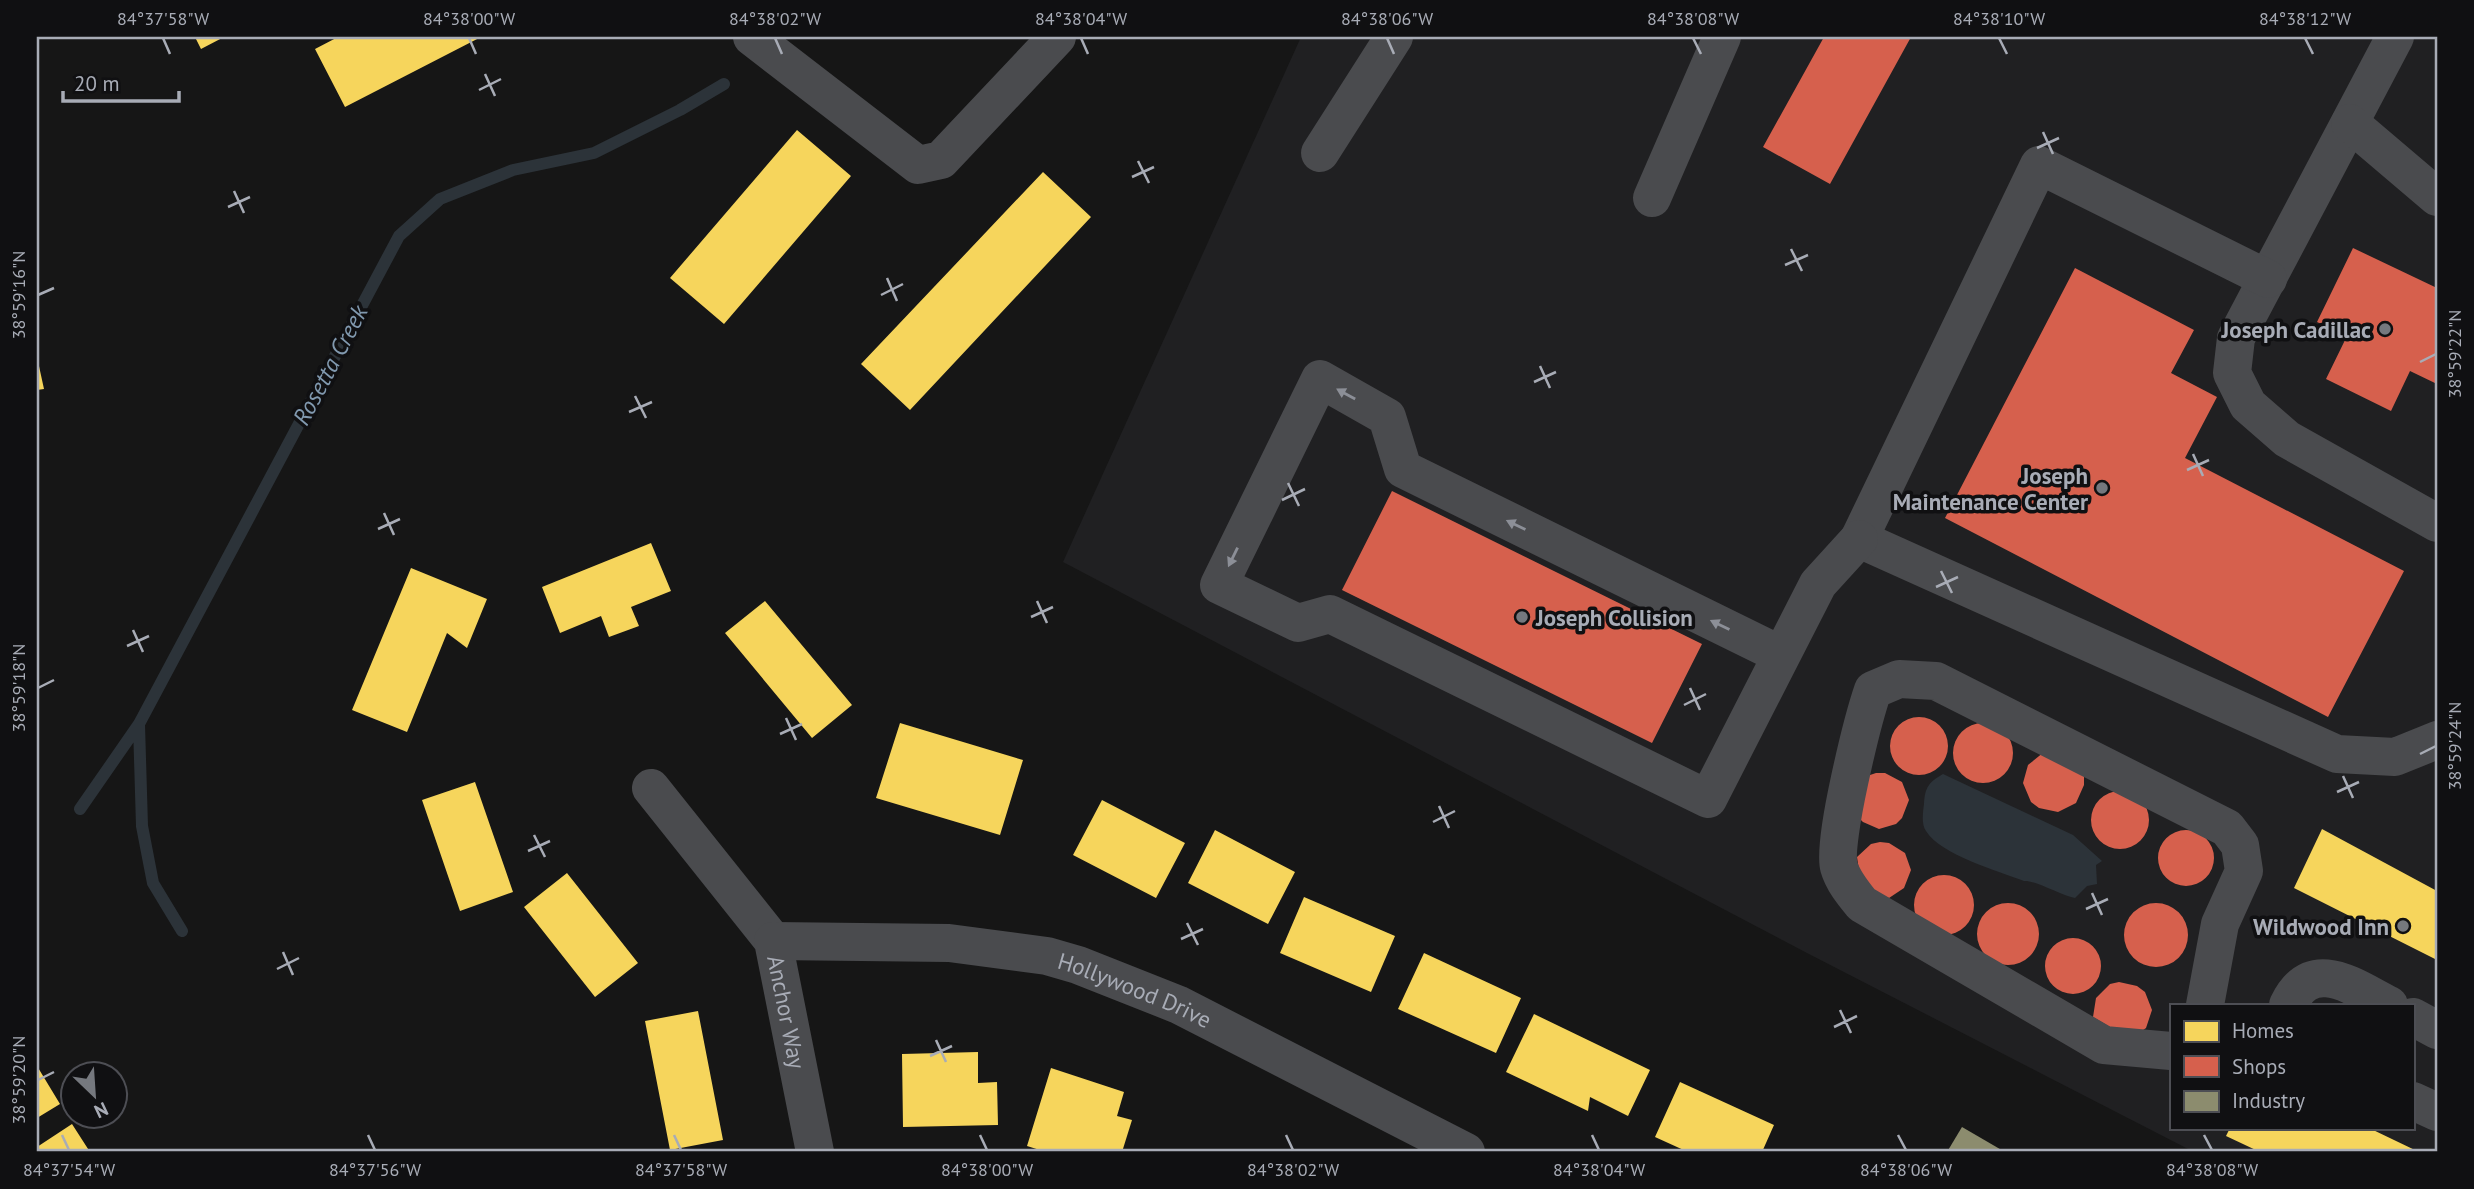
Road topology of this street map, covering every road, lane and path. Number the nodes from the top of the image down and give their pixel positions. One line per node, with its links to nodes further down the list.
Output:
1 (751, 37): 2 (street)
2 (1057, 37)
3 (1394, 37): 7 (street)
4 (1722, 37): 9 (street)
5 (2395, 37): 6 (street)
6 (2350, 122): 8 (street); 10 (street)
7 (1320, 153)
8 (2437, 197)
9 (1652, 198)
10 (2268, 279): 11 (street); 12 (street)
11 (2437, 523)
12 (1859, 538): 13 (street); 14 (street)
13 (1781, 656): 13 (street, one-way to 13)
14 (2437, 740)
15 (651, 788): 16 (street, Anchor Way)
16 (773, 941): 25 (street, Anchor Way); 26 (street, Hollywood Drive)
17 (2205, 1004): 22 (street)
18 (2288, 1004): 19 (street)
19 (2387, 1004)
20 (2414, 1018): 21 (street)
21 (2437, 1030)
22 (2170, 1051)
23 (2414, 1101): 24 (street)
24 (2437, 1112)
25 (815, 1152)
26 (1466, 1152)

